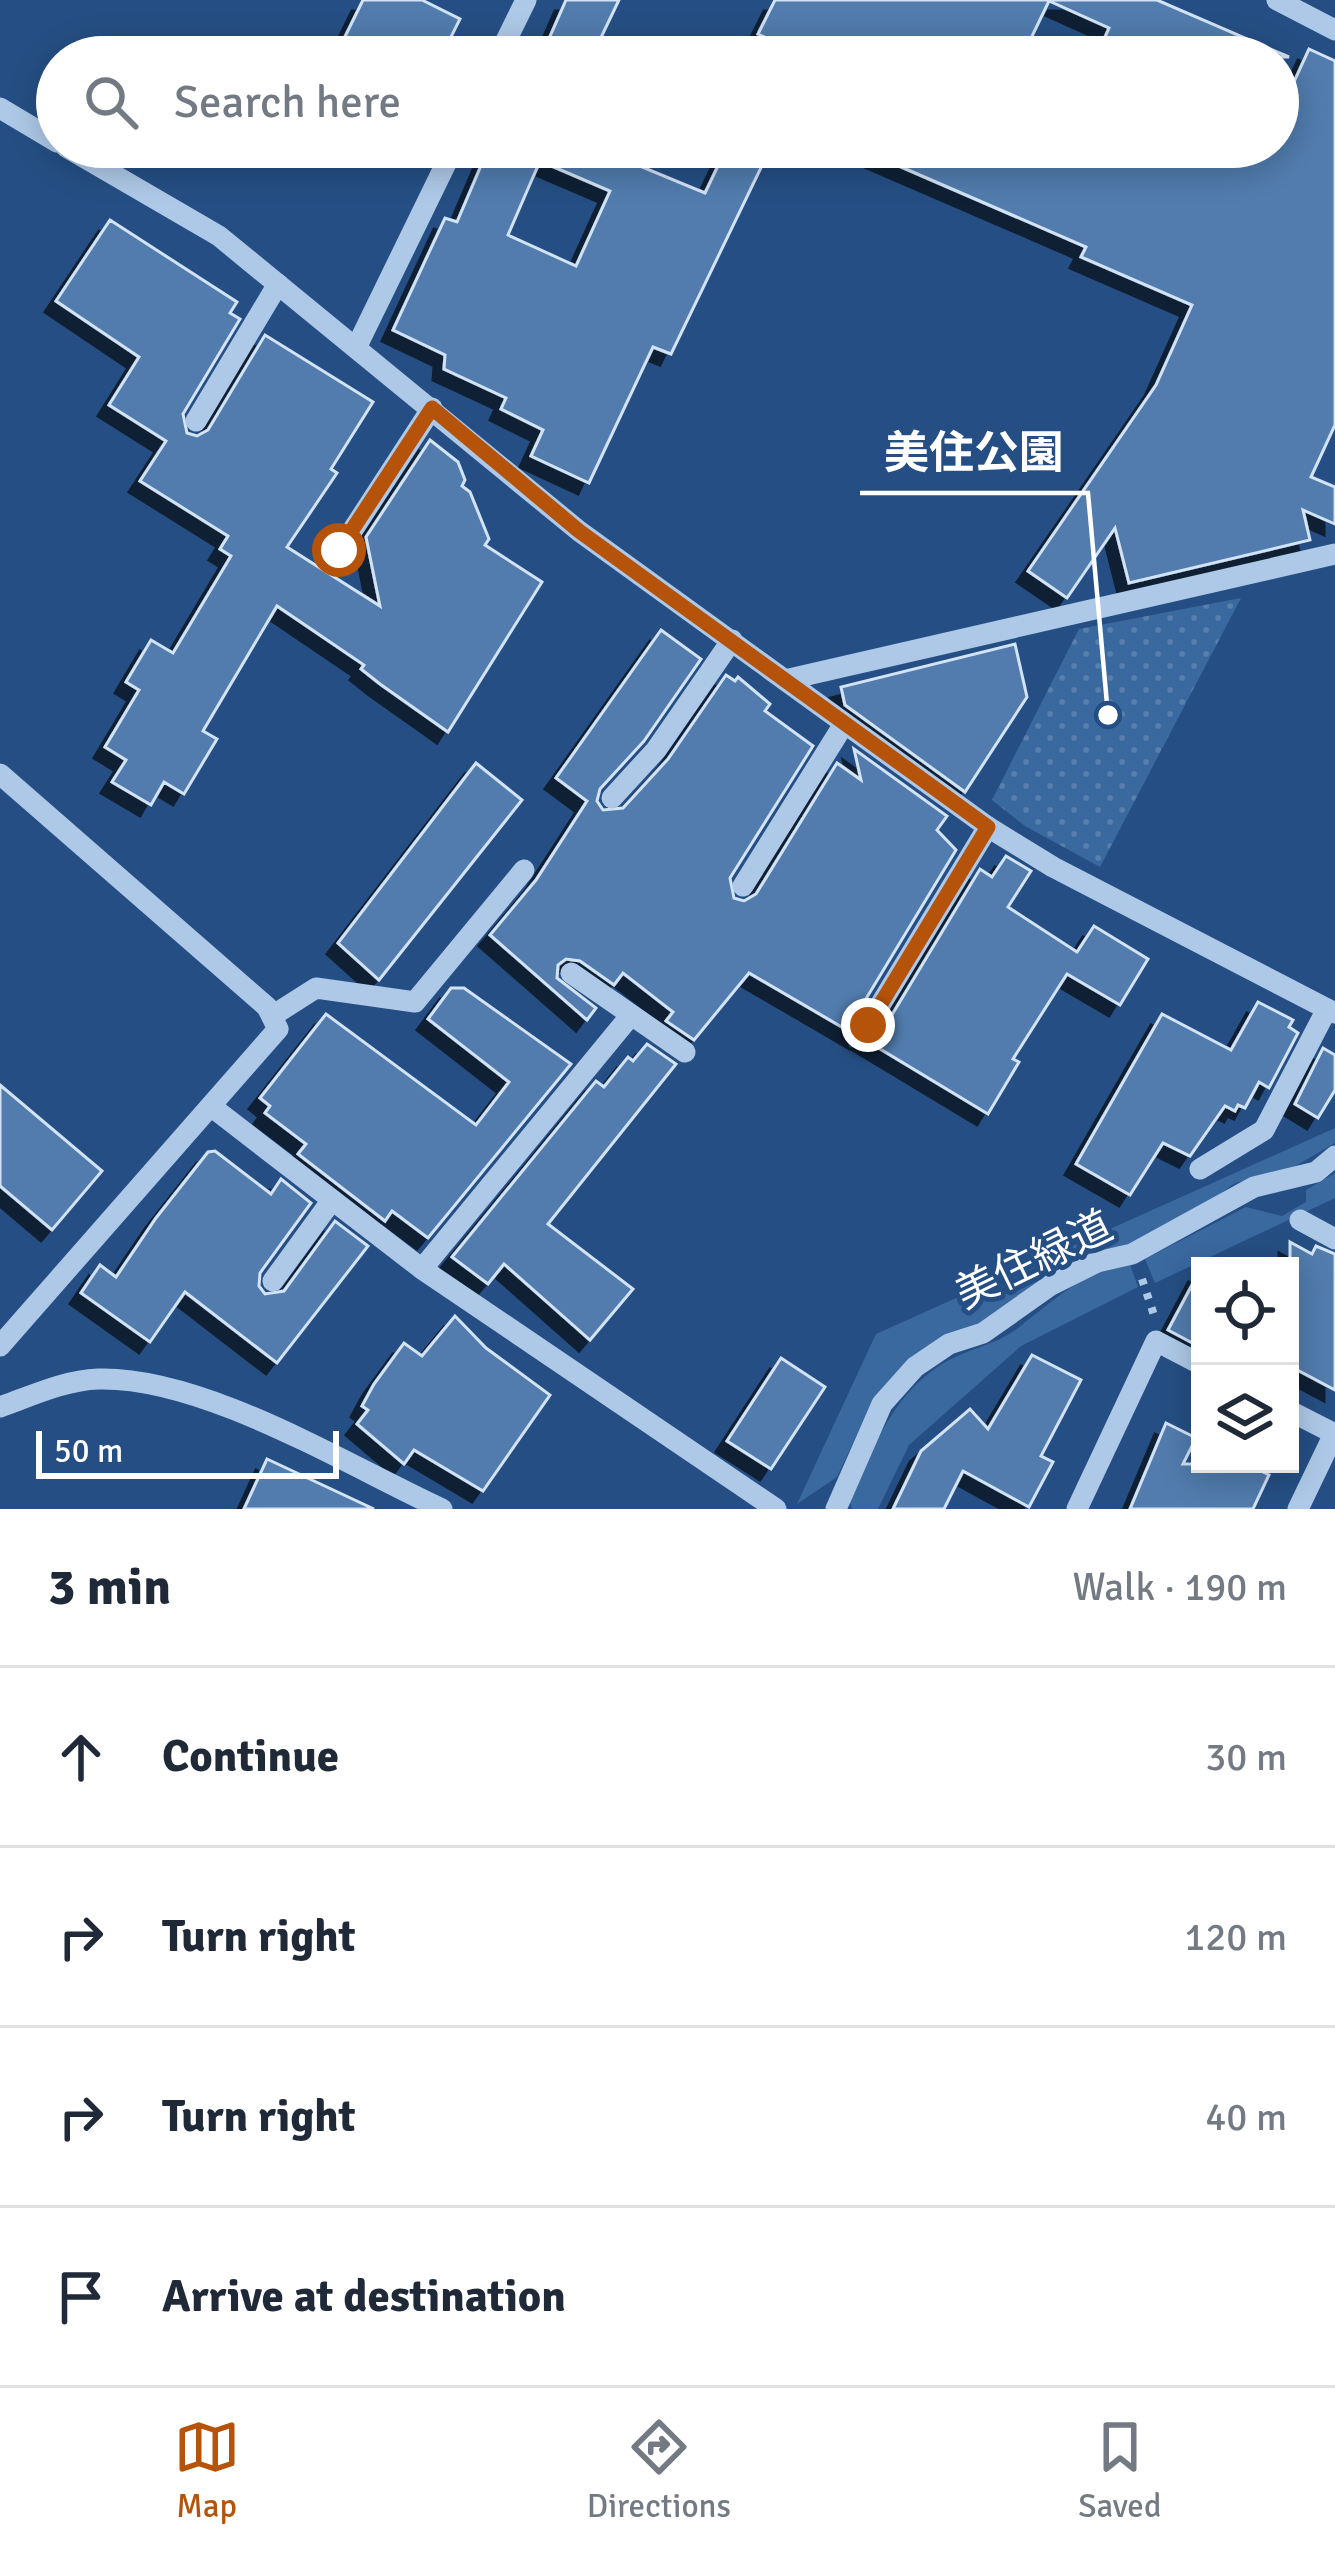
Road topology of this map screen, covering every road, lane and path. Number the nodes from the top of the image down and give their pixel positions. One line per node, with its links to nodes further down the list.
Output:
1 (526, 0): 5 (street)
2 (1277, 0): 3 (street)
3 (1316, 9): 4 (street)
4 (1335, 30)
5 (508, 36)
6 (0, 108): 7 (street)
7 (36, 129)
8 (102, 168): 10 (street)
9 (444, 168): 11 (street)
10 (278, 284): 11 (street); 13 (street)
11 (357, 346): 12 (street)
12 (432, 408): 14 (street); 16 (street)
13 (196, 421)
14 (339, 550)
15 (1335, 554): 17 (street)
16 (731, 640): 17 (street); 20 (street)
17 (785, 680): 18 (street)
18 (844, 724): 21 (street); 23 (street)
19 (0, 774): 27 (street)
20 (613, 798)
21 (988, 827): 25 (street); 28 (street)
22 (524, 870): 27 (street)
23 (743, 886)
24 (571, 973): 26 (street)
25 (1331, 1011): 32 (street)
26 (631, 1015): 29 (street); 37 (street)
27 (272, 1016): 30 (street)
28 (868, 1025)
29 (685, 1052)
30 (212, 1107): 33 (street); 40 (street)
31 (1335, 1156): 36 (street, 美住緑道)
32 (1200, 1169)
33 (332, 1200): 37 (street); 38 (street)
34 (1300, 1220): 35 (street)
35 (1335, 1239)
36 (1132, 1254): 39 (path); 47 (street, 美住緑道)
37 (422, 1269): 46 (street)
38 (273, 1281)
39 (1156, 1341): 41 (street); 48 (street)
40 (0, 1346)
41 (1191, 1359)
42 (0, 1407): 45 (street)
43 (1299, 1416): 44 (street)
44 (1335, 1434): 49 (street)
45 (442, 1509)
46 (776, 1509)
47 (836, 1509)
48 (1077, 1509)
49 (1298, 1509)

